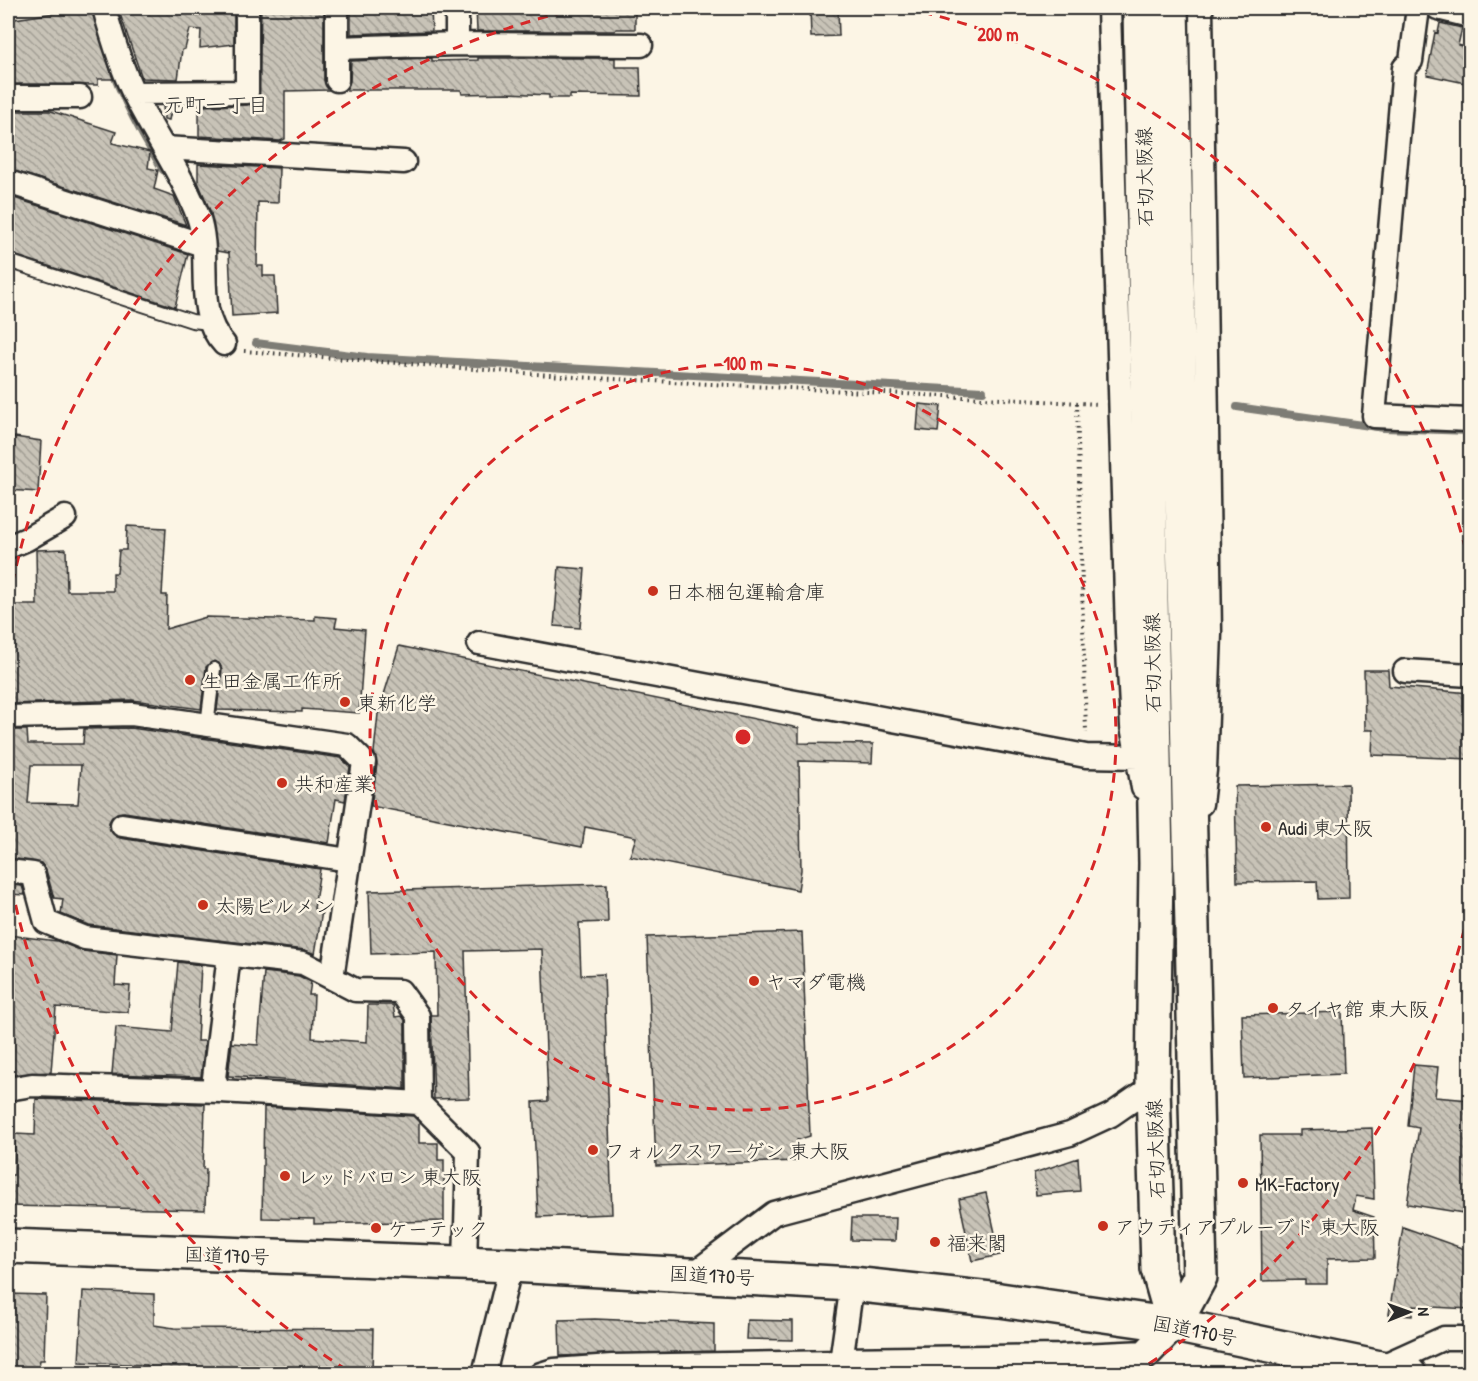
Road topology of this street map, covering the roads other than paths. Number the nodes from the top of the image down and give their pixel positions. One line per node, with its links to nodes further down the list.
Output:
1 (104, 8): 16 (street)
2 (247, 8): 16 (street)
3 (337, 8): 14 (street)
4 (457, 8): 12 (street)
5 (1109, 8): 36 (street)
6 (1140, 8): 20 (main road, 石切大阪線)
7 (1171, 8): 20 (main road, 石切大阪線)
8 (1201, 8): 40 (street)
9 (1418, 8): 27 (street)
10 (1438, 8): 11 (street)
11 (1470, 16)
12 (457, 44): 13 (street); 14 (street)
13 (641, 45)
14 (337, 48): 15 (street)
15 (338, 80)
16 (134, 93): 19 (street)
17 (8, 97): 18 (street)
18 (80, 97)
19 (164, 148): 21 (street); 23 (street)
20 (1159, 159): 39 (main road, 石切大阪線); 40 (main road, 石切大阪線)
21 (404, 162)
22 (8, 182): 23 (street)
23 (203, 245): 25 (street)
24 (8, 261): 25 (lane)
25 (210, 323): 26 (street)
26 (224, 344)
27 (1470, 420)
28 (65, 517): 29 (street)
29 (8, 547)
30 (479, 643): 36 (street)
31 (214, 669): 35 (lane)
32 (1405, 671): 33 (street)
33 (1470, 675)
34 (8, 717): 35 (street)
35 (207, 725): 38 (street)
36 (1138, 758): 39 (street)
37 (122, 825): 38 (street)
38 (350, 860): 43 (street)
39 (1156, 863): 44 (main road, 石切大阪線)
40 (1192, 865): 53 (main road, 石切大阪線)
41 (8, 871): 42 (street)
42 (229, 955): 43 (street); 46 (street)
43 (332, 978): 47 (street)
44 (1153, 1086): 51 (street); 53 (main road, 石切大阪線)
45 (8, 1089): 46 (street)
46 (220, 1091): 47 (street)
47 (419, 1103): 49 (street)
48 (8, 1246): 49 (main road, 国道170号)
49 (465, 1264): 50 (main road, 国道170号)
50 (511, 1265): 51 (main road, 国道170号); 58 (street)
51 (693, 1274): 52 (main road, 国道170号)
52 (852, 1284): 53 (main road, 国道170号); 56 (street)
53 (1174, 1325): 55 (street); 57 (main road, 国道170号)
54 (1470, 1338): 57 (street)
55 (1145, 1364): 56 (street)
56 (841, 1368): 59 (street)
57 (1390, 1372)
58 (484, 1374)
59 (541, 1374)

